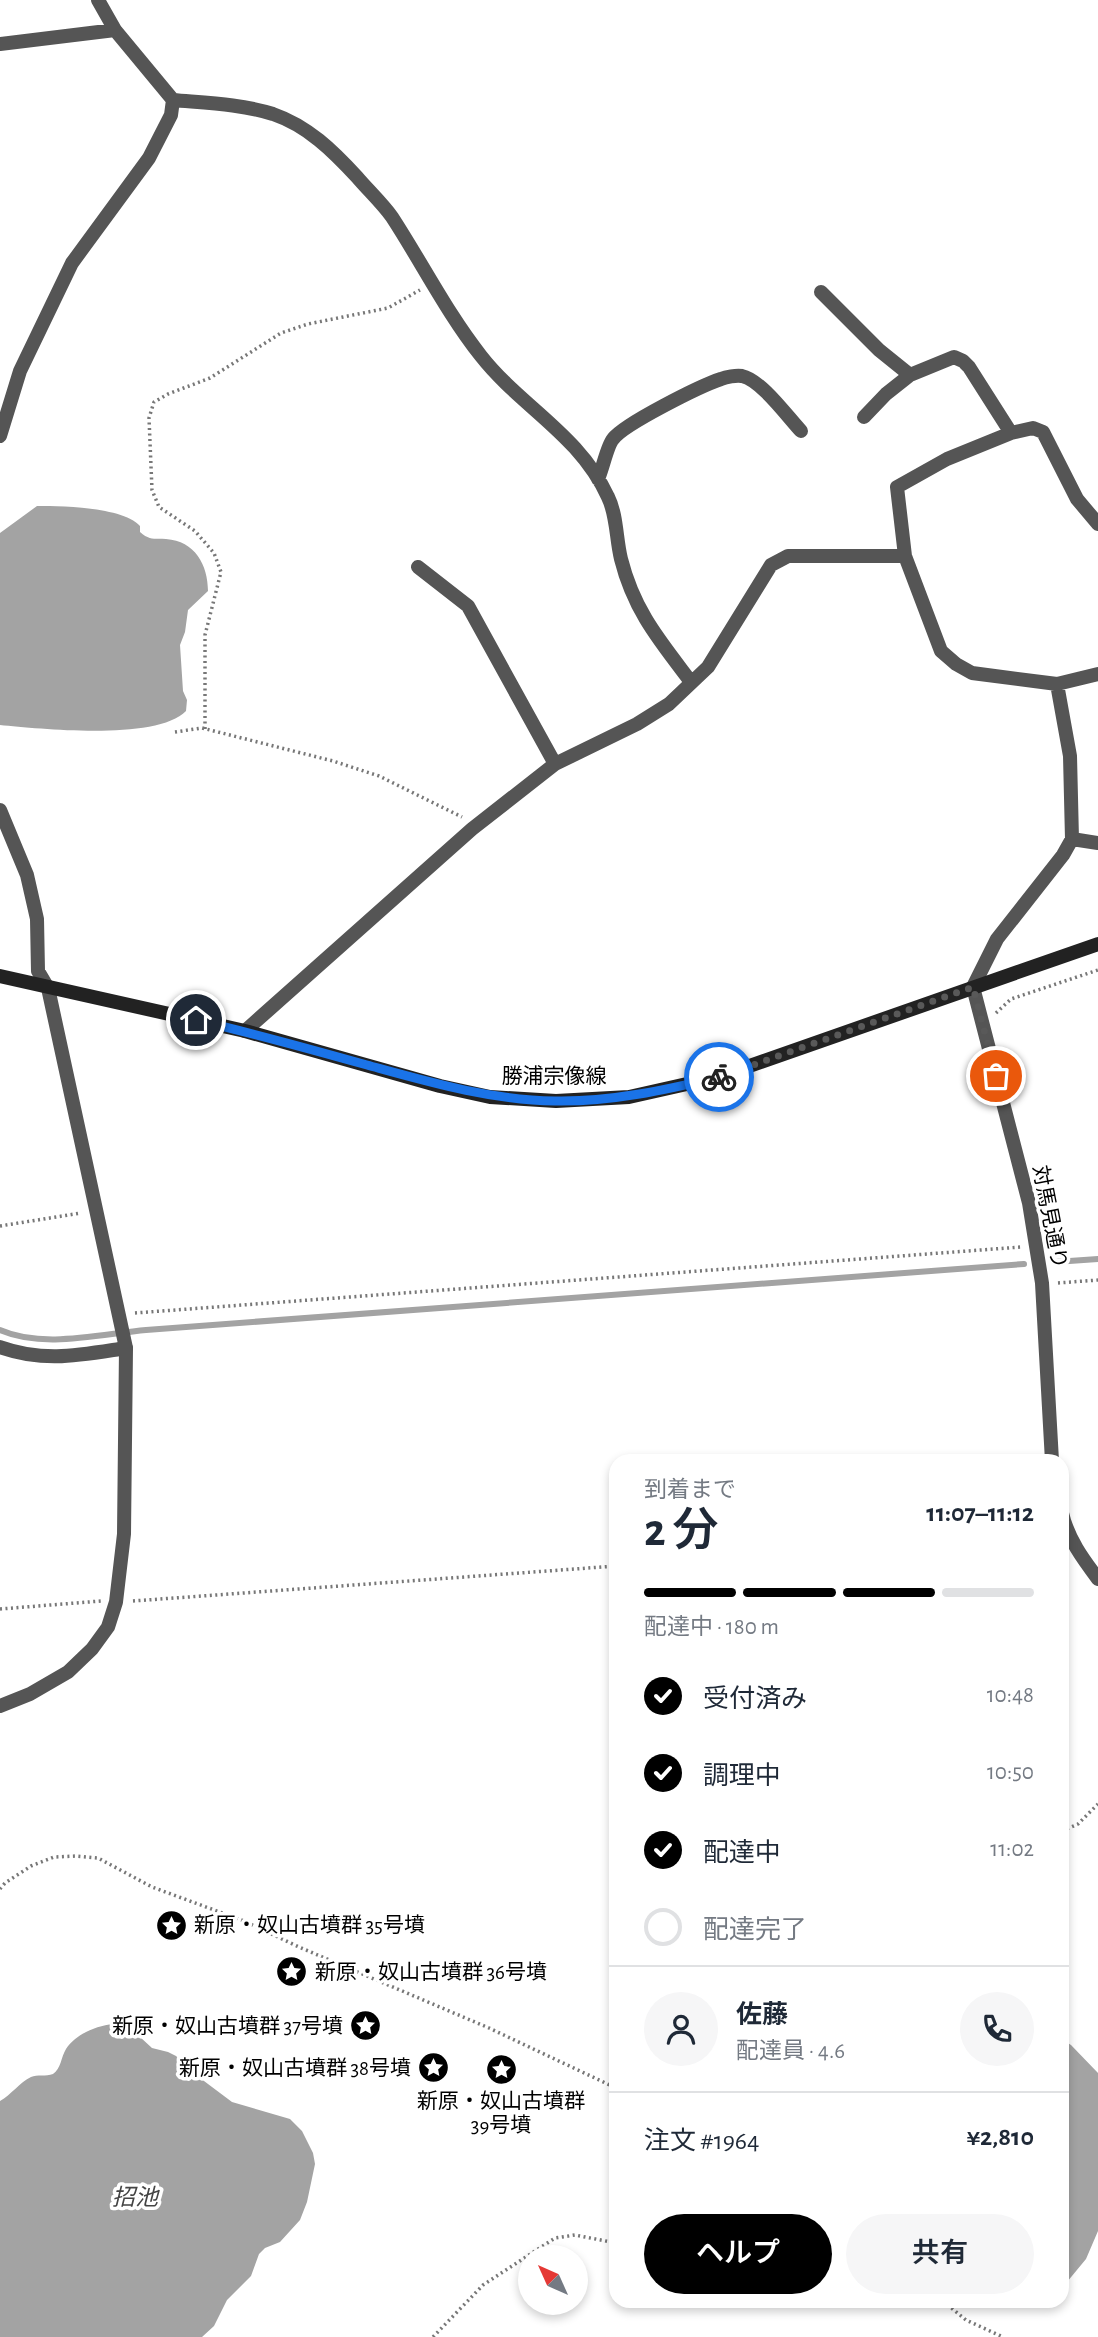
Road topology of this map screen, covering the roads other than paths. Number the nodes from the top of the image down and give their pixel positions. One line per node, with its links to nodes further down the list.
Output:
1 (98, 0): 2 (street)
2 (115, 30): 3 (street); 4 (street)
3 (0, 44)
4 (173, 100): 10 (street); 11 (street)
5 (821, 292): 6 (street)
6 (910, 375): 7 (street); 9 (street)
7 (864, 417)
8 (801, 431): 11 (street)
9 (1011, 433): 12 (street); 13 (street)
10 (0, 436)
11 (598, 479): 16 (street)
12 (1098, 524)
13 (905, 556): 16 (street); 17 (street)
14 (418, 567): 18 (street)
15 (1098, 674): 17 (street)
16 (691, 682): 18 (street)
17 (1057, 684): 20 (street)
18 (555, 764): 26 (street)
19 (0, 810): 25 (street)
20 (1072, 839): 21 (street); 24 (street)
21 (1098, 843)
22 (1098, 944): 24 (main road, 勝浦宗像線)
23 (0, 976): 25 (main road, 勝浦宗像線)
24 (973, 987): 26 (main road, 勝浦宗像線); 29 (street, 対馬見通り)
25 (48, 988): 26 (main road, 勝浦宗像線); 27 (street)
26 (245, 1031)
27 (125, 1343): 28 (street); 32 (street)
28 (0, 1347)
29 (1052, 1454)
30 (1069, 1533): 31 (street)
31 (1098, 1579)
32 (0, 1706)

